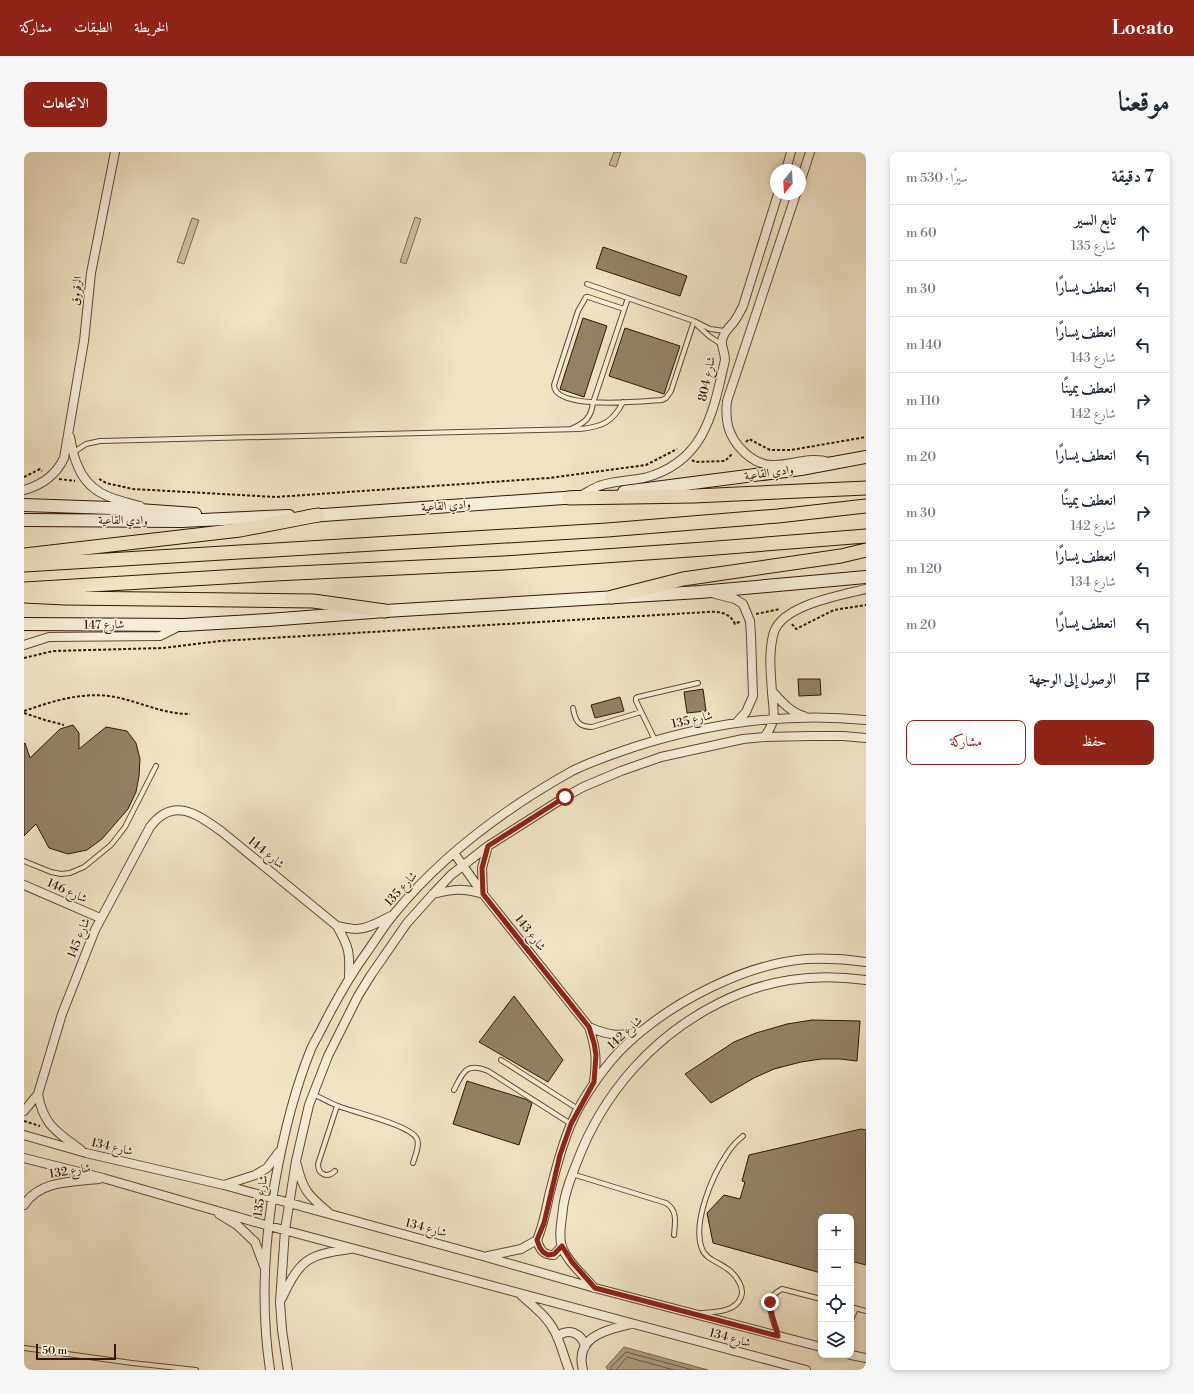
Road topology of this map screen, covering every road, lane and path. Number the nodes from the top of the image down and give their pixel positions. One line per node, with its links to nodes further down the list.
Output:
1 (115, 152): 17 (street, الرقروق)
2 (791, 152): 4 (street)
3 (810, 152): 5 (street)
4 (788, 164)
5 (806, 164)
6 (776, 200): 12 (street, شارع 804)
7 (794, 200): 19 (street, شارع 804)
8 (587, 284): 9 (lane)
9 (628, 298): 10 (lane); 11 (lane)
10 (624, 309): 15 (lane); 15 (lane)
11 (694, 322): 12 (lane); 13 (lane); 14 (lane)
12 (726, 331): 13 (street, شارع 804)
13 (722, 345): 21 (street, شارع 804)
14 (624, 402): 15 (lane); 16 (lane)
15 (593, 403): 16 (lane)
16 (567, 430): 20 (lane)
17 (69, 434): 20 (street, الرقروق); 25 (street, الرقروق)
18 (866, 437): 19 (path)
19 (739, 447): 21 (path); 23 (street, شارع 804)
20 (74, 452): 26 (street, الرقروق)
21 (687, 456): 26 (path); 29 (street, شارع 804)
22 (866, 457): 23 (street, وادي القاعية)
23 (833, 464): 29 (street, وادي القاعية)
24 (24, 477): 25 (path)
25 (48, 478): 26 (path); 28 (street, الرقروق)
26 (86, 482): 32 (street, الرقروق)
27 (866, 488): 29 (main road)
28 (24, 490)
29 (573, 498): 33 (street, وادي القاعية)
30 (24, 505): 32 (street)
31 (866, 506): 39 (main road)
32 (164, 511): 34 (street)
33 (318, 515): 34 (street, وادي القاعية); 38 (main road)
34 (250, 518): 35 (street, وادي القاعية)
35 (24, 520)
36 (866, 536): 41 (main road)
37 (866, 550): 45 (main road)
38 (24, 555)
39 (24, 565)
40 (866, 577): 43 (street)
41 (24, 588)
42 (866, 589): 48 (street)
43 (700, 592): 45 (street); 49 (street)
44 (24, 596): 47 (main road)
45 (612, 597): 47 (street)
46 (866, 605): 48 (path)
47 (385, 611): 51 (street)
48 (786, 617): 49 (path); 55 (street)
49 (749, 618): 53 (path); 63 (street)
50 (24, 624): 51 (street)
51 (183, 625): 52 (street, شارع 147)
52 (24, 645)
53 (24, 658)
54 (698, 683): 58 (lane)
55 (772, 691): 60 (street); 61 (street)
56 (573, 708): 58 (lane)
57 (24, 712): 59 (path); 64 (path)
58 (642, 712): 67 (lane)
59 (190, 714)
60 (807, 717): 61 (street, شارع 135); 62 (street, شارع 135)
61 (774, 718): 63 (street, شارع 135); 65 (street)
62 (866, 720)
63 (736, 723): 67 (street, شارع 135)
64 (64, 725)
65 (764, 737): 66 (street); 70 (street)
66 (866, 738)
67 (655, 741): 71 (street, شارع 135)
68 (156, 766): 72 (lane)
69 (175, 810): 78 (street, شارع 145); 79 (street, شارع 144)
70 (488, 846): 73 (street); 76 (street)
71 (454, 853): 73 (street, شارع 143); 77 (street, شارع 135)
72 (24, 861)
73 (463, 865): 75 (street); 76 (street, شارع 143)
74 (24, 885): 78 (street, شارع 146)
75 (432, 894): 76 (street); 89 (street)
76 (483, 894): 83 (street, شارع 143)
77 (394, 914): 79 (street); 81 (street, شارع 135)
78 (100, 918): 88 (street, شارع 145)
79 (337, 926): 81 (street, شارع 144)
80 (866, 962): 84 (street, شارع 142)
81 (349, 977): 98 (street, شارع 135)
82 (866, 980): 104 (street)
83 (589, 1027): 84 (street); 86 (street, شارع 143)
84 (640, 1032): 86 (street, شارع 142)
85 (501, 1060): 91 (lane)
86 (594, 1082): 91 (street, شارع 142)
87 (454, 1090): 95 (lane)
88 (38, 1094): 92 (street, شارع 145); 94 (street)
89 (313, 1094): 90 (lane); 101 (street)
90 (337, 1106): 102 (lane); 103 (lane)
91 (578, 1110): 95 (street, شارع 142)
92 (24, 1111)
93 (24, 1121): 94 (path)
94 (49, 1123): 99 (street)
95 (571, 1124): 115 (street, شارع 142)
96 (24, 1135): 99 (street, شارع 134)
97 (743, 1136): 126 (lane)
98 (280, 1150): 106 (street); 107 (street, شارع 135)
99 (86, 1153): 106 (street, شارع 134)
100 (24, 1158): 105 (street, شارع 134)
101 (296, 1161): 108 (street); 111 (street)
102 (413, 1163)
103 (335, 1171)
104 (572, 1174): 114 (lane); 116 (street)
105 (103, 1178): 109 (street, شارع 132); 110 (street, شارع 134)
106 (224, 1185): 107 (street, شارع 134)
107 (272, 1199): 108 (street, شارع 134); 112 (street, شارع 135)
108 (289, 1204): 111 (street, شارع 134); 113 (street)
109 (24, 1205)
110 (210, 1208): 112 (street, شارع 134); 119 (street)
111 (330, 1214): 118 (street, شارع 134)
112 (269, 1226): 113 (street, شارع 134); 119 (street, شارع 135)
113 (285, 1230): 117 (street, شارع 134); 123 (street)
114 (674, 1234)
115 (537, 1240): 116 (street); 118 (street)
116 (562, 1246): 120 (street)
117 (355, 1248): 121 (street, شارع 134); 123 (street)
118 (486, 1256): 120 (street, شارع 134)
119 (265, 1269): 137 (street, شارع 135)
120 (595, 1288): 126 (street, شارع 134)
121 (518, 1293): 128 (street, شارع 134); 130 (street)
122 (818, 1298): 129 (lane)
123 (280, 1302): 138 (street)
124 (856, 1308): 125 (lane); 127 (lane)
125 (866, 1311)
126 (692, 1313): 129 (street, شارع 134)
127 (854, 1313)
128 (633, 1324): 132 (street); 141 (street, شارع 134)
129 (778, 1336): 131 (street, شارع 134)
130 (557, 1337): 132 (street); 139 (street)
131 (818, 1346)
132 (585, 1347): 140 (street)
133 (24, 1348): 136 (lane)
134 (854, 1355): 135 (street)
135 (866, 1358)
136 (196, 1370)
137 (270, 1370)
138 (288, 1370)
139 (569, 1370)
140 (584, 1370)
141 (806, 1370)

